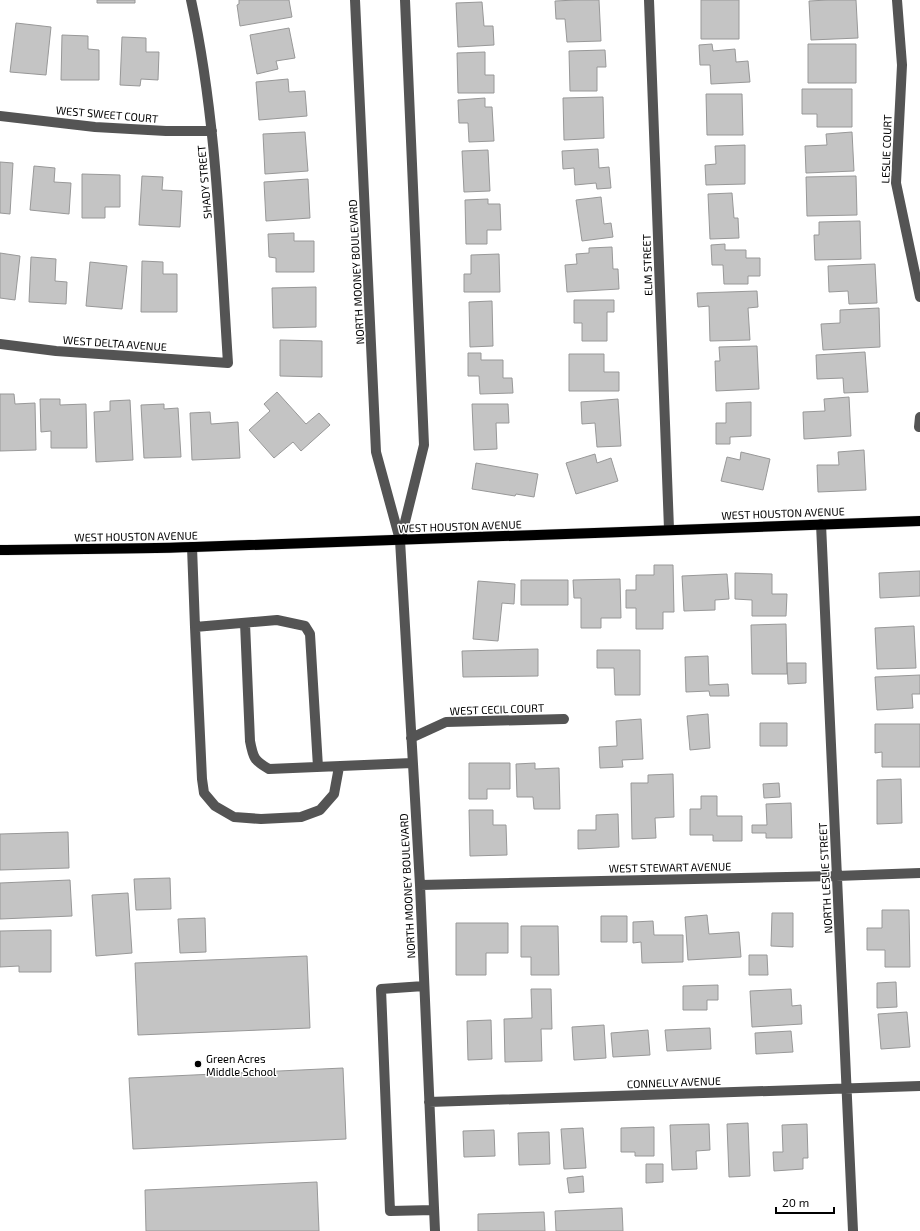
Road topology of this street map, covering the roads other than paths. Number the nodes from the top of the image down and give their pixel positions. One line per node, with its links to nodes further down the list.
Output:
1 (191, 0): 7 (street, SHADY STREET)
2 (355, 0): 16 (street, NORTH MOONEY BOULEVARD)
3 (405, 0): 16 (street, NORTH MOONEY BOULEVARD)
4 (649, 0): 15 (street, ELM STREET)
5 (897, 0): 8 (street, LESLIE COURT)
6 (0, 116): 7 (street, WEST SWEET COURT)
7 (212, 130): 10 (street, SHADY STREET)
8 (920, 297)
9 (0, 344): 10 (street, WEST DELTA AVENUE)
10 (228, 363)
11 (920, 418): 12 (street)
12 (920, 427)
13 (920, 521): 14 (main road, WEST HOUSTON AVENUE)
14 (821, 524): 15 (main road, WEST HOUSTON AVENUE); 27 (street, NORTH LESLIE STREET)
15 (669, 529): 16 (main road, WEST HOUSTON AVENUE)
16 (400, 540): 17 (main road, WEST HOUSTON AVENUE); 22 (street, NORTH MOONEY BOULEVARD)
17 (192, 547): 18 (main road, WEST HOUSTON AVENUE); 20 (street)
18 (0, 550)
19 (245, 623): 20 (street); 24 (street); 24 (street)
20 (195, 627): 25 (street)
21 (564, 719): 22 (street, WEST CECIL COURT)
22 (411, 738): 23 (street, NORTH MOONEY BOULEVARD)
23 (412, 763): 25 (street); 28 (street, NORTH MOONEY BOULEVARD)
24 (318, 767): 25 (street)
25 (339, 767)
26 (920, 873): 27 (street, WEST STEWART AVENUE)
27 (836, 876): 28 (street, WEST STEWART AVENUE); 31 (street, NORTH LESLIE STREET)
28 (420, 885): 29 (street, NORTH MOONEY BOULEVARD)
29 (424, 986): 32 (street, NORTH MOONEY BOULEVARD); 33 (street)
30 (920, 1086): 31 (street, CONNELLY AVENUE)
31 (847, 1088): 32 (street, CONNELLY AVENUE); 35 (street, NORTH LESLIE STREET)
32 (429, 1102): 33 (street, NORTH MOONEY BOULEVARD)
33 (434, 1210): 34 (street, NORTH MOONEY BOULEVARD)
34 (435, 1231)
35 (853, 1231)

